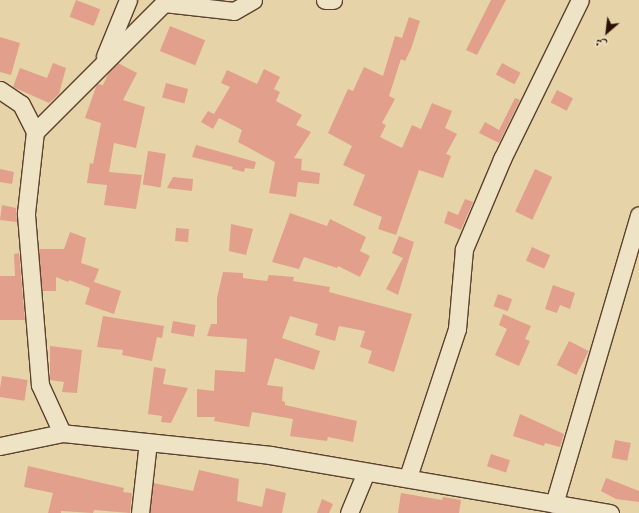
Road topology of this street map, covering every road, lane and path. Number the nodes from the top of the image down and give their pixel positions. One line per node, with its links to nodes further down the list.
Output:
1 (128, 0): 6 (street)
2 (253, 0): 6 (street)
3 (325, 0): 4 (street)
4 (333, 0)
5 (580, 0): 14 (street)
6 (102, 62): 8 (street)
7 (0, 90): 8 (street)
8 (35, 132): 10 (street)
9 (639, 215): 15 (street)
10 (62, 433): 11 (street); 12 (street)
11 (148, 442): 13 (street); 16 (street)
12 (0, 446)
13 (366, 472): 14 (street); 17 (street)
14 (408, 477): 15 (street)
15 (554, 504): 18 (street)
16 (140, 513)
17 (349, 513)
18 (608, 513)

